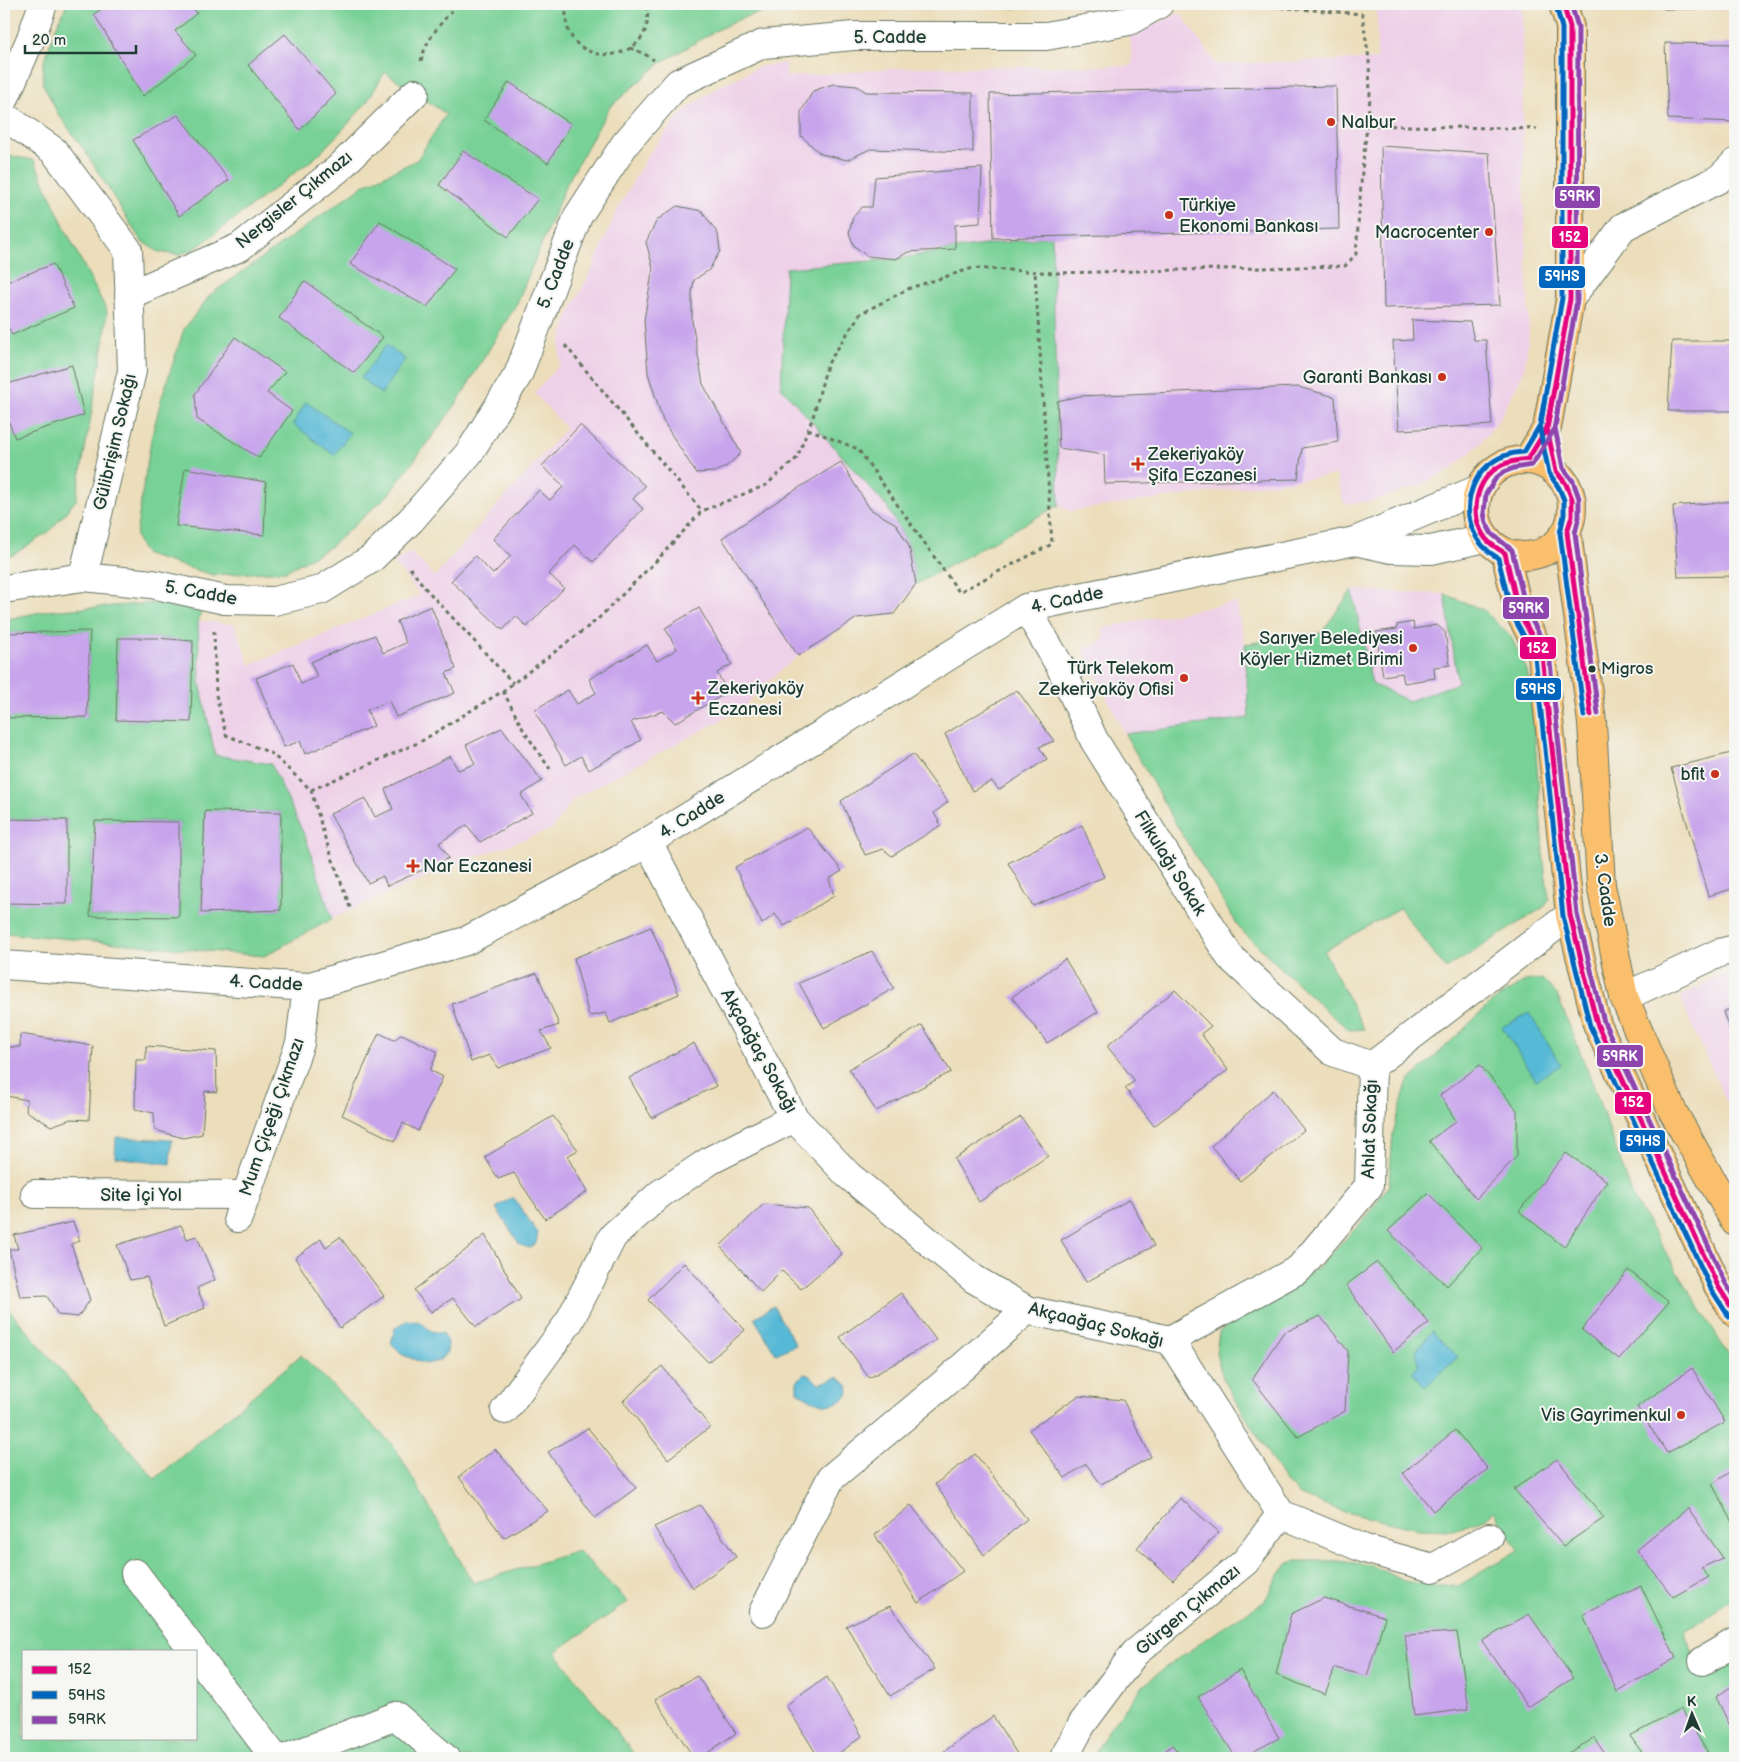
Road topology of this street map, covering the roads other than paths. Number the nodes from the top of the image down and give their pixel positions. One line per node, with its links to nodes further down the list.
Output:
1 (43, 4): 5 (street)
2 (1159, 4): 17 (street, 5. Cadde)
3 (1563, 4): 9 (main road)
4 (415, 93): 8 (street, Nergisler Çıkmazı)
5 (4, 100)
6 (4, 116): 8 (street, Gülibrişim Sokağı)
7 (1735, 163): 9 (street)
8 (129, 294): 17 (street, Gülibrişim Sokağı)
9 (1570, 299): 10 (main road)
10 (1547, 428): 11 (main road); 12 (main road)
11 (1528, 459): 12 (main road); 13 (main road)
12 (1556, 472): 14 (main road)
13 (1479, 489): 15 (street); 16 (main road)
14 (1567, 532): 16 (main road); 25 (main road, 3. Cadde)
15 (1354, 541): 16 (street); 19 (street, 4. Cadde)
16 (1495, 546): 21 (main road, 3. Cadde)
17 (83, 577): 18 (street, 5. Cadde)
18 (4, 589)
19 (1026, 608): 20 (street, 4. Cadde); 26 (street, Filkulağı Sokak)
20 (648, 842): 24 (street, 4. Cadde); 27 (street, Akçaağaç Sokağı)
21 (1570, 914): 26 (street, Ahlat Sokağı); 32 (main road, 3. Cadde)
22 (1735, 949): 25 (street)
23 (4, 965): 24 (street, 4. Cadde)
24 (306, 987): 29 (street, Mum Çiçeği Çıkmazı)
25 (1624, 997): 30 (main road, 3. Cadde)
26 (1372, 1066): 33 (street, Ahlat Sokağı)
27 (794, 1118): 31 (street, Akçaağaç Sokağı); 34 (street)
28 (35, 1194): 29 (street, Site İçi Yol)
29 (242, 1206)
30 (1735, 1222)
31 (1027, 1310): 33 (street, Akçaağaç Sokağı); 38 (street)
32 (1735, 1314)
33 (1170, 1340): 35 (street, Akçaağaç Sokağı)
34 (505, 1410)
35 (1281, 1514): 36 (street); 46 (street, Gürgen Çıkmazı)
36 (1489, 1537)
37 (135, 1573): 40 (street)
38 (763, 1612)
39 (1735, 1642): 42 (street)
40 (193, 1650)
41 (198, 1657): 43 (street)
42 (1703, 1661)
43 (275, 1758)
44 (286, 1758): 45 (street)
45 (445, 1758)
46 (1064, 1758)

